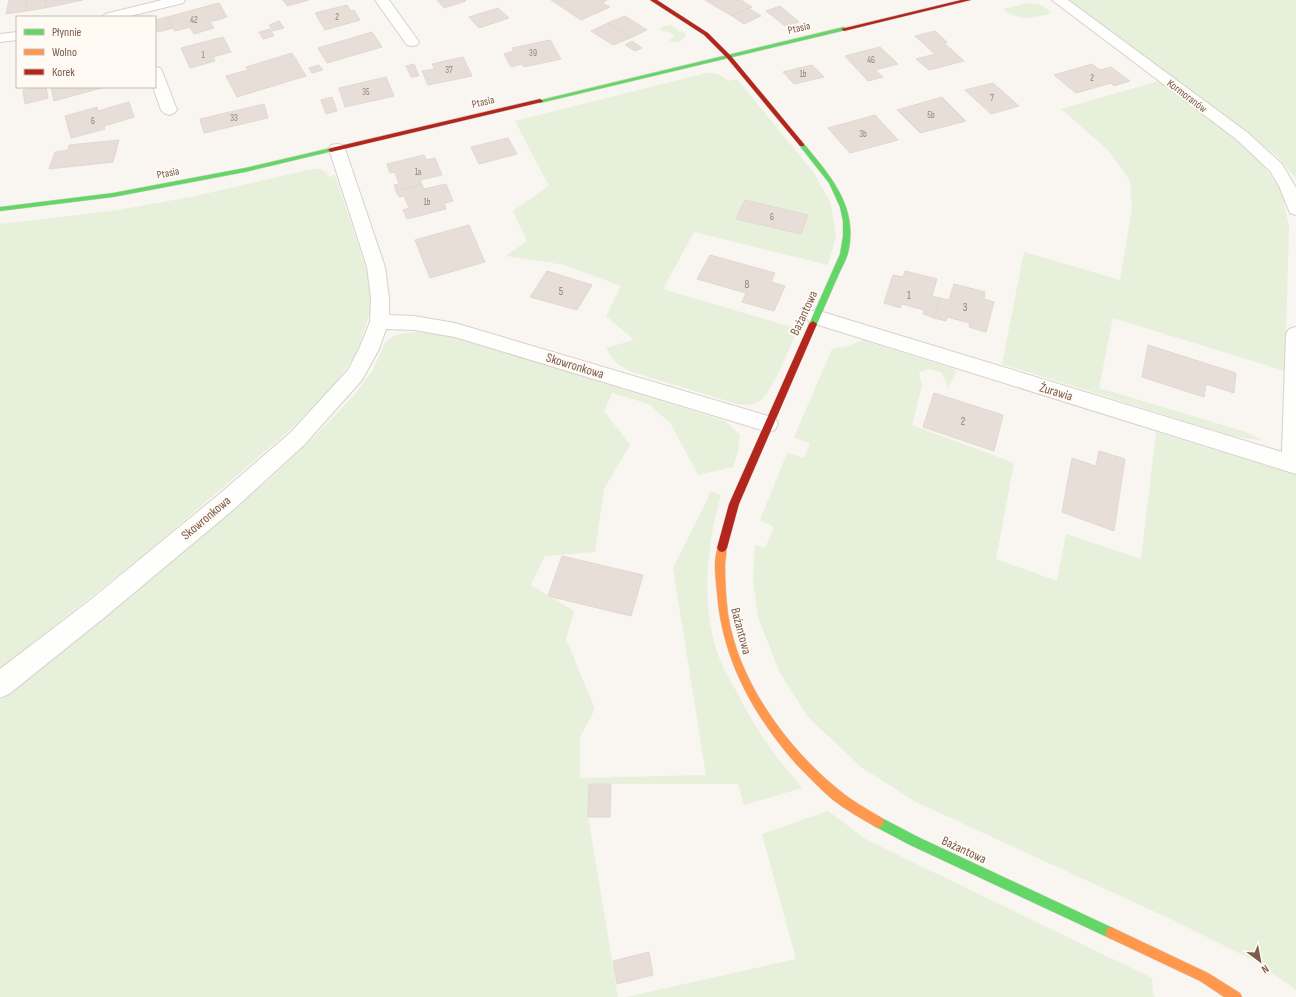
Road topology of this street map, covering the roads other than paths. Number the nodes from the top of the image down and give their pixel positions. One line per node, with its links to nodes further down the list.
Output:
1 (178, 0): 6 (street)
2 (382, 0): 10 (street)
3 (653, 0): 11 (street, Bażantowa)
4 (968, 0): 11 (street, Ptasia)
5 (1059, 0): 15 (street, Kormoranów)
6 (133, 14): 7 (street)
7 (118, 16)
8 (16, 36): 9 (street)
9 (0, 38)
10 (412, 42)
11 (729, 57): 14 (street, Ptasia); 17 (street, Bażantowa)
12 (156, 74): 13 (street)
13 (169, 110)
14 (337, 149): 16 (street, Ptasia); 18 (street, Skowronkowa)
15 (1296, 209)
16 (0, 210)
17 (816, 317): 20 (street, Bażantowa); 21 (street, Żurawia)
18 (379, 322): 20 (street, Skowronkowa); 22 (street, Skowronkowa)
19 (1296, 334): 21 (street)
20 (768, 424): 23 (street, Bażantowa)
21 (1294, 465)
22 (0, 686)
23 (1236, 997)

